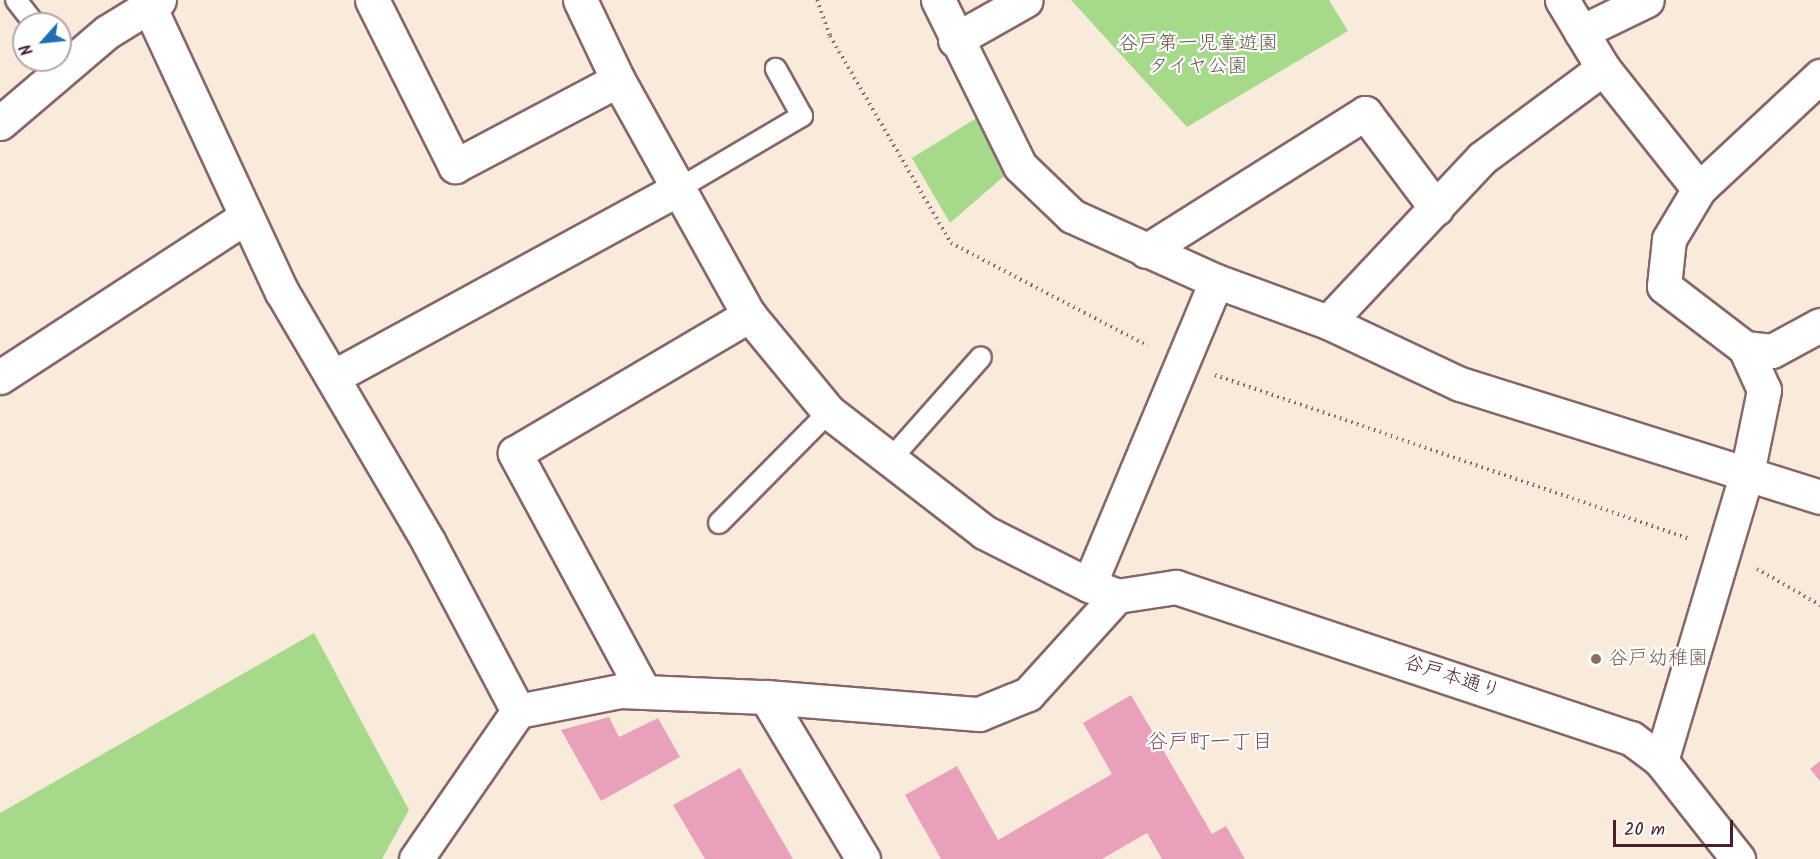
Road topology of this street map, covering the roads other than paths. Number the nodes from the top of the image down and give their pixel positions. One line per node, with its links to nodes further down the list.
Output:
1 (16, 0): 9 (lane)
2 (372, 0): 17 (street)
3 (580, 0): 17 (street)
4 (938, 0): 11 (street)
5 (1026, 0): 11 (street)
6 (1562, 0): 10 (street)
7 (1647, 0): 10 (street)
8 (154, 3): 12 (street); 22 (street)
9 (26, 12)
10 (1581, 32): 13 (street)
11 (955, 40): 23 (street)
12 (72, 55)
13 (1603, 68): 20 (street); 21 (street)
14 (776, 69): 19 (lane)
15 (52, 72): 18 (street)
16 (1820, 76): 20 (street)
17 (618, 80): 19 (street)
18 (0, 123)
19 (678, 189): 25 (street); 31 (street)
20 (1699, 189): 28 (street)
21 (1436, 208): 23 (street); 26 (street)
22 (245, 218): 30 (street); 31 (street)
23 (1146, 251): 24 (street)
24 (1216, 281): 26 (street); 37 (street)
25 (749, 315): 32 (street); 38 (street)
26 (1328, 322): 34 (street)
27 (1820, 325): 28 (street)
28 (1745, 348): 34 (street)
29 (981, 357): 33 (lane)
30 (0, 377)
31 (333, 377): 40 (street)
32 (829, 412): 33 (street); 36 (lane)
33 (890, 460): 37 (street)
34 (1747, 473): 35 (street); 41 (street)
35 (1820, 498)
36 (719, 523)
37 (1103, 590): 39 (street); 41 (street, 谷戸本通り)
38 (644, 692): 39 (street); 40 (street)
39 (766, 697): 43 (street)
40 (518, 711): 42 (street)
41 (1661, 761): 44 (street, 谷戸本通り)
42 (416, 859)
43 (863, 859)
44 (1738, 859)

